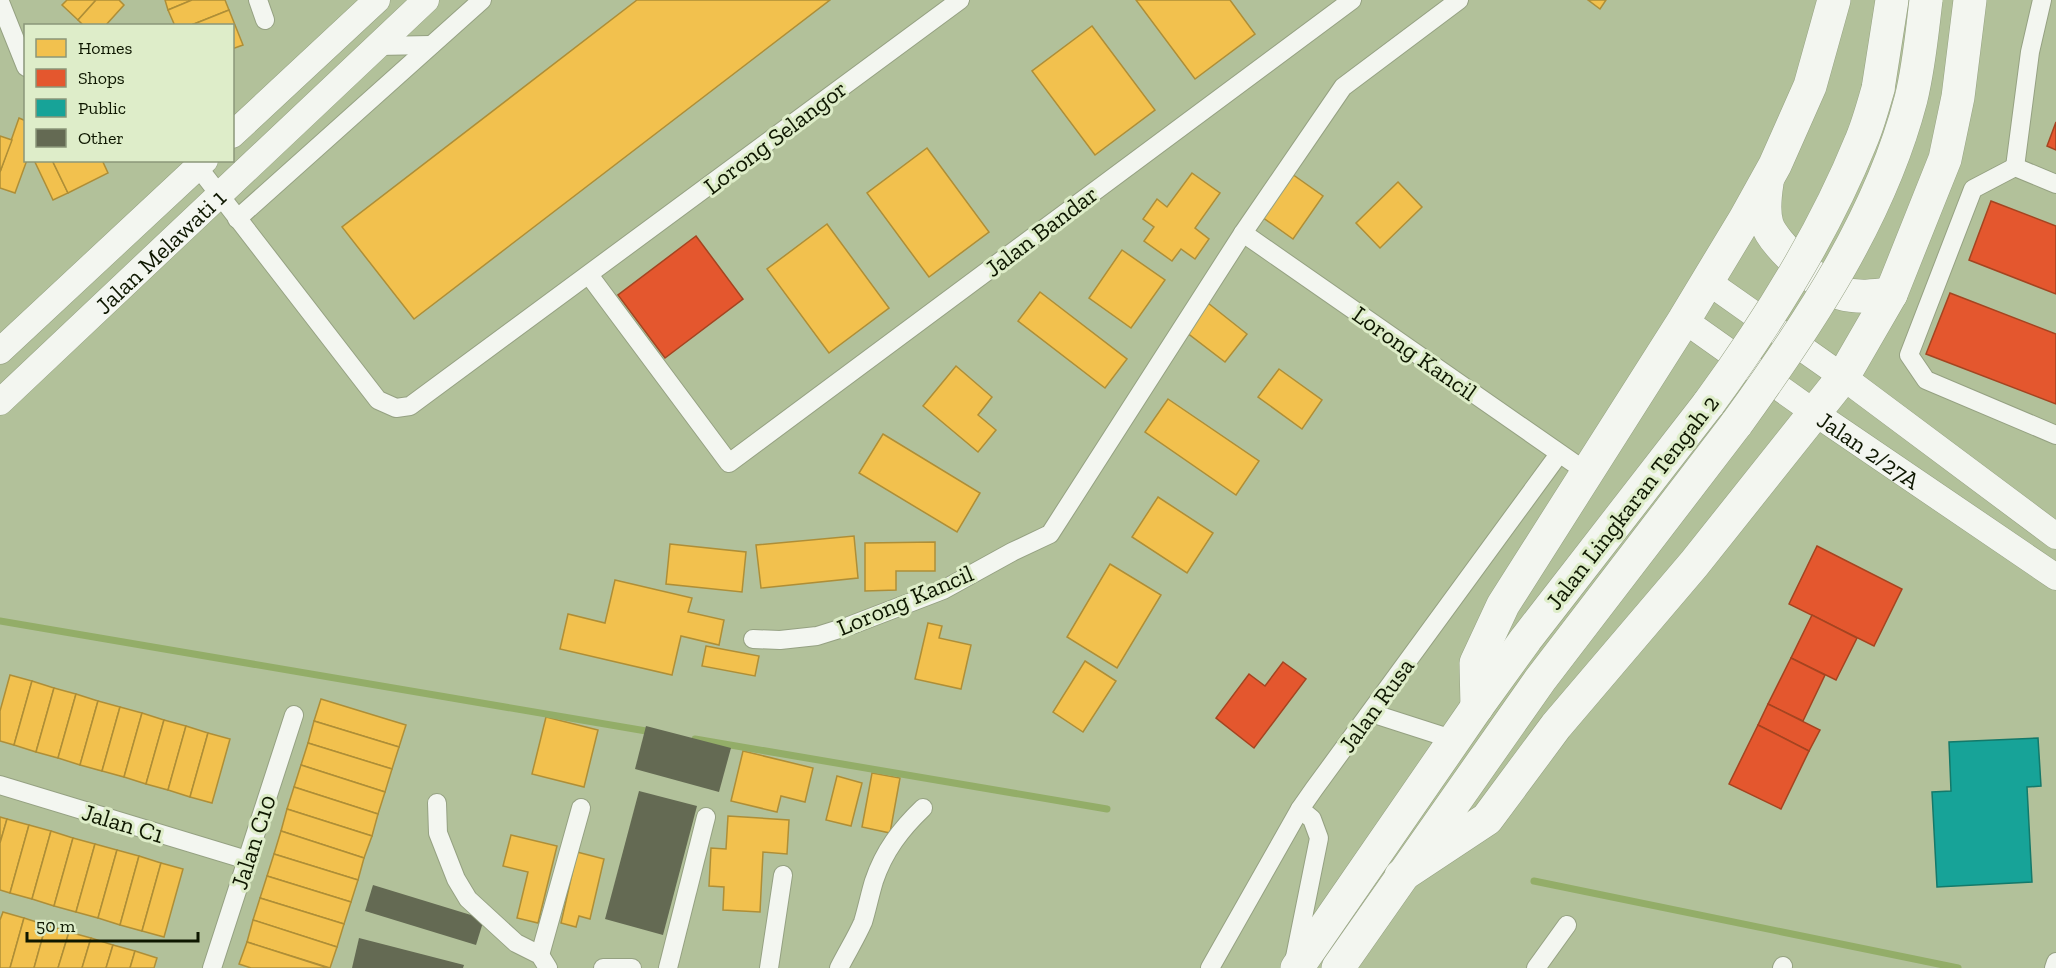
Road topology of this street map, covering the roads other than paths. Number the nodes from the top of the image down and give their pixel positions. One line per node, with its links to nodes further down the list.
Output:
1 (258, 0): 14 (street)
2 (378, 0): 18 (street)
3 (426, 0): 16 (street, Jalan Melawati 1)
4 (482, 0): 15 (street)
5 (960, 0): 26 (street, Lorong Selangor)
6 (1352, 0): 26 (street, Jalan Bandar)
7 (1459, 0): 25 (street)
8 (1833, 0): 21 (highway)
9 (1892, 0): 31 (highway, Jalan Lingkaran Tengah 2, bridge)
10 (1926, 0): 53 (highway, Jalan Lingkaran Tengah 2, bridge)
11 (1970, 0): 28 (highway)
12 (2042, 0): 20 (street)
13 (0, 2): 17 (street)
14 (265, 20)
15 (431, 45): 16 (street); 24 (street)
16 (377, 46): 23 (street, Jalan Melawati 1)
17 (24, 62)
18 (234, 133)
19 (202, 164): 23 (street, Lorong Selangor); 30 (street, Jalan Melawati 1)
20 (2015, 167): 22 (street); 35 (street)
21 (1768, 179): 27 (highway); 28 (highway)
22 (2056, 184)
23 (220, 195): 24 (street, Lorong Selangor); 33 (street, Jalan Melawati 1)
24 (237, 219): 26 (street, Lorong Selangor)
25 (1243, 232): 36 (street, Lorong Kancil); 40 (street, Lorong Kancil)
26 (589, 274)
27 (1707, 280): 29 (highway); 32 (street, Jalan 2/27A)
28 (1891, 294): 32 (highway)
29 (1684, 320): 31 (street, Jalan 2/27A); 37 (highway)
30 (0, 351)
31 (1740, 360): 34 (street, Jalan 2/27A); 41 (highway, Jalan Lingkaran Tengah 2, bridge)
32 (1843, 377): 34 (highway); 38 (street, Jalan 2/27A)
33 (1, 401)
34 (1815, 413): 39 (street, Jalan 2/27A); 53 (highway)
35 (2056, 435)
36 (1559, 454): 37 (street, Lorong Kancil); 42 (street, Jalan Rusa)
37 (1588, 473): 41 (highway)
38 (2056, 536)
39 (2056, 577)
40 (753, 639)
41 (1477, 707): 44 (highway, Jalan Lingkaran Tengah 2)
42 (1371, 713): 44 (street); 49 (street, Jalan Rusa)
43 (294, 715): 51 (street, Jalan C10)
44 (1455, 740): 64 (highway, Jalan Lingkaran Tengah 2)
45 (0, 785): 51 (street, Jalan C1)
46 (437, 803): 55 (street)
47 (581, 808): 55 (street)
48 (923, 808): 62 (street)
49 (1300, 809): 63 (street, Jalan Rusa); 64 (street)
50 (706, 817): 60 (street)
51 (247, 860): 57 (street, Jalan C10)
52 (783, 875): 61 (street)
53 (1401, 876): 65 (highway, Jalan Lingkaran Tengah 2)
54 (1567, 925): 66 (street)
55 (544, 962)
56 (2056, 962): 67 (street)
57 (212, 968)
58 (603, 968): 59 (street)
59 (632, 968)
60 (668, 968)
61 (768, 968)
62 (839, 968)
63 (1210, 968)
64 (1295, 968)
65 (1338, 968)
66 (1536, 968)
67 (2054, 968)

